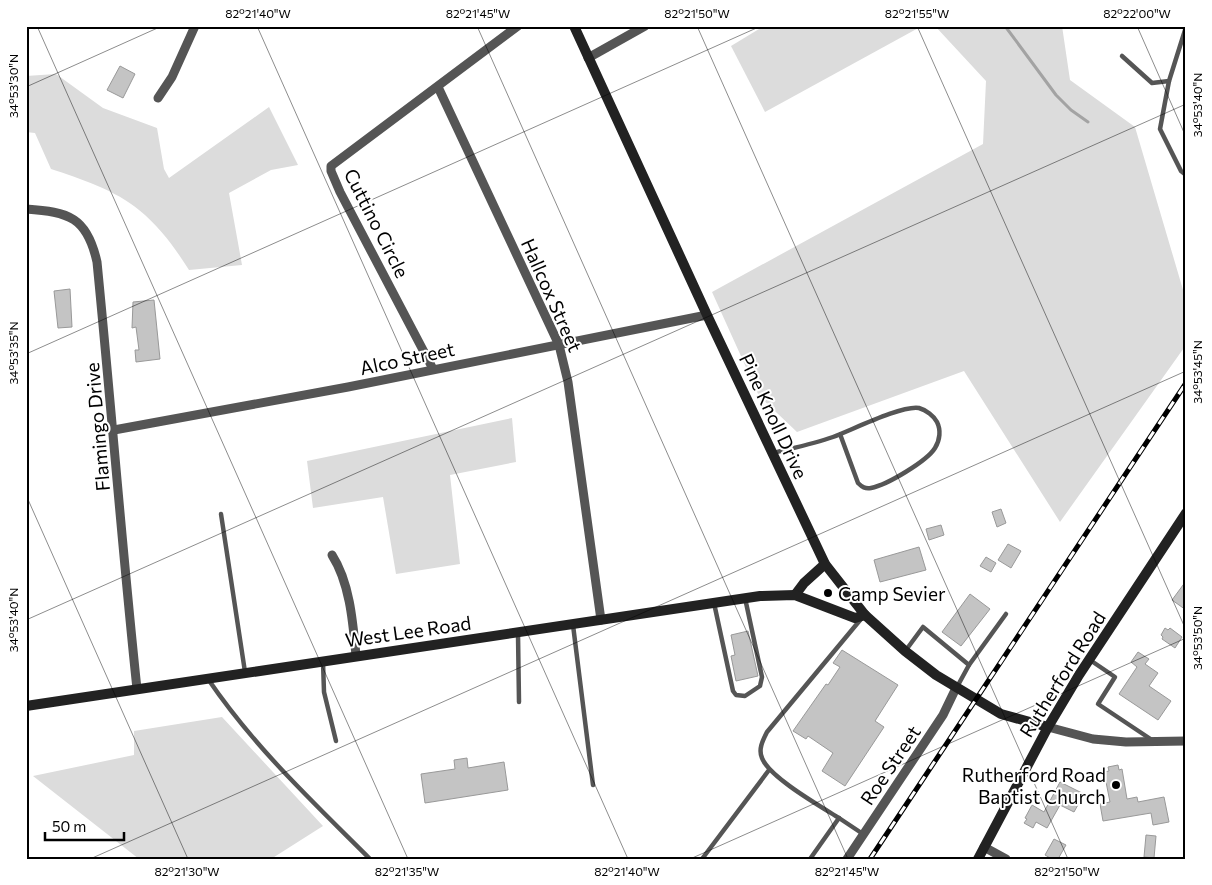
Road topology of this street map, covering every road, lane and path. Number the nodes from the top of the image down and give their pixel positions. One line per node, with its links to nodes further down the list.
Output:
1 (195, 26): 10 (street)
2 (518, 26): 9 (street, Cuttino Circle)
3 (574, 26): 7 (street, Pine Knoll Drive)
4 (645, 26): 7 (street)
5 (1186, 27): 8 (lane)
6 (1122, 56): 8 (lane)
7 (588, 58): 13 (street, Pine Knoll Drive)
8 (1169, 81): 11 (lane)
9 (438, 87): 14 (street, Hallcox Street); 15 (street, Cuttino Circle)
10 (158, 98)
11 (1186, 175)
12 (26, 209): 16 (street, Flamingo Drive)
13 (707, 315): 14 (street, Alco Street); 18 (street, Pine Knoll Drive)
14 (559, 345): 15 (street, Alco Street); 28 (street, Hallcox Street)
15 (433, 369): 16 (street, Alco Street)
16 (114, 430): 39 (street, Flamingo Drive)
17 (840, 434): 17 (lane); 18 (lane)
18 (772, 454): 22 (street, Pine Knoll Drive)
19 (1186, 513): 33 (street, Rutherford Road)
20 (221, 514): 36 (lane)
21 (332, 554): 32 (street)
22 (825, 564): 23 (street); 27 (street, Pine Knoll Drive)
23 (795, 594): 24 (street, West Lee Road); 27 (street, West Lee Road)
24 (745, 598): 25 (street, West Lee Road); 25 (lane)
25 (714, 603): 28 (street, West Lee Road)
26 (1006, 614): 35 (lane)
27 (865, 615): 31 (street, Pine Knoll Drive); 46 (lane)
28 (600, 620): 29 (street, West Lee Road)
29 (573, 624): 30 (street, West Lee Road); 47 (lane)
30 (518, 632): 32 (street, West Lee Road); 40 (lane)
31 (905, 651): 35 (lane); 38 (street, Pine Knoll Drive)
32 (356, 656): 34 (street, West Lee Road)
33 (1089, 659): 42 (street, Rutherford Road); 45 (lane)
34 (323, 661): 36 (street, West Lee Road); 43 (lane)
35 (969, 664): 38 (lane)
36 (245, 672): 37 (street, West Lee Road)
37 (207, 678): 39 (street, West Lee Road); 51 (lane)
38 (956, 688): 42 (street, Pine Knoll Drive); 49 (street, Roe Street)
39 (137, 689): 41 (street, West Lee Road)
40 (519, 702)
41 (26, 706)
42 (1048, 727): 45 (street); 50 (street, Rutherford Road)
43 (336, 741)
44 (1186, 741): 45 (street)
45 (1155, 742)
46 (768, 770): 48 (lane); 52 (lane)
47 (593, 785)
48 (839, 818): 49 (lane); 53 (lane)
49 (863, 834): 54 (street, Roe Street)
50 (984, 847): 55 (street, Rutherford Road); 56 (street)
51 (370, 859)
52 (702, 859)
53 (810, 859)
54 (847, 859)
55 (978, 859)
56 (1006, 859)

